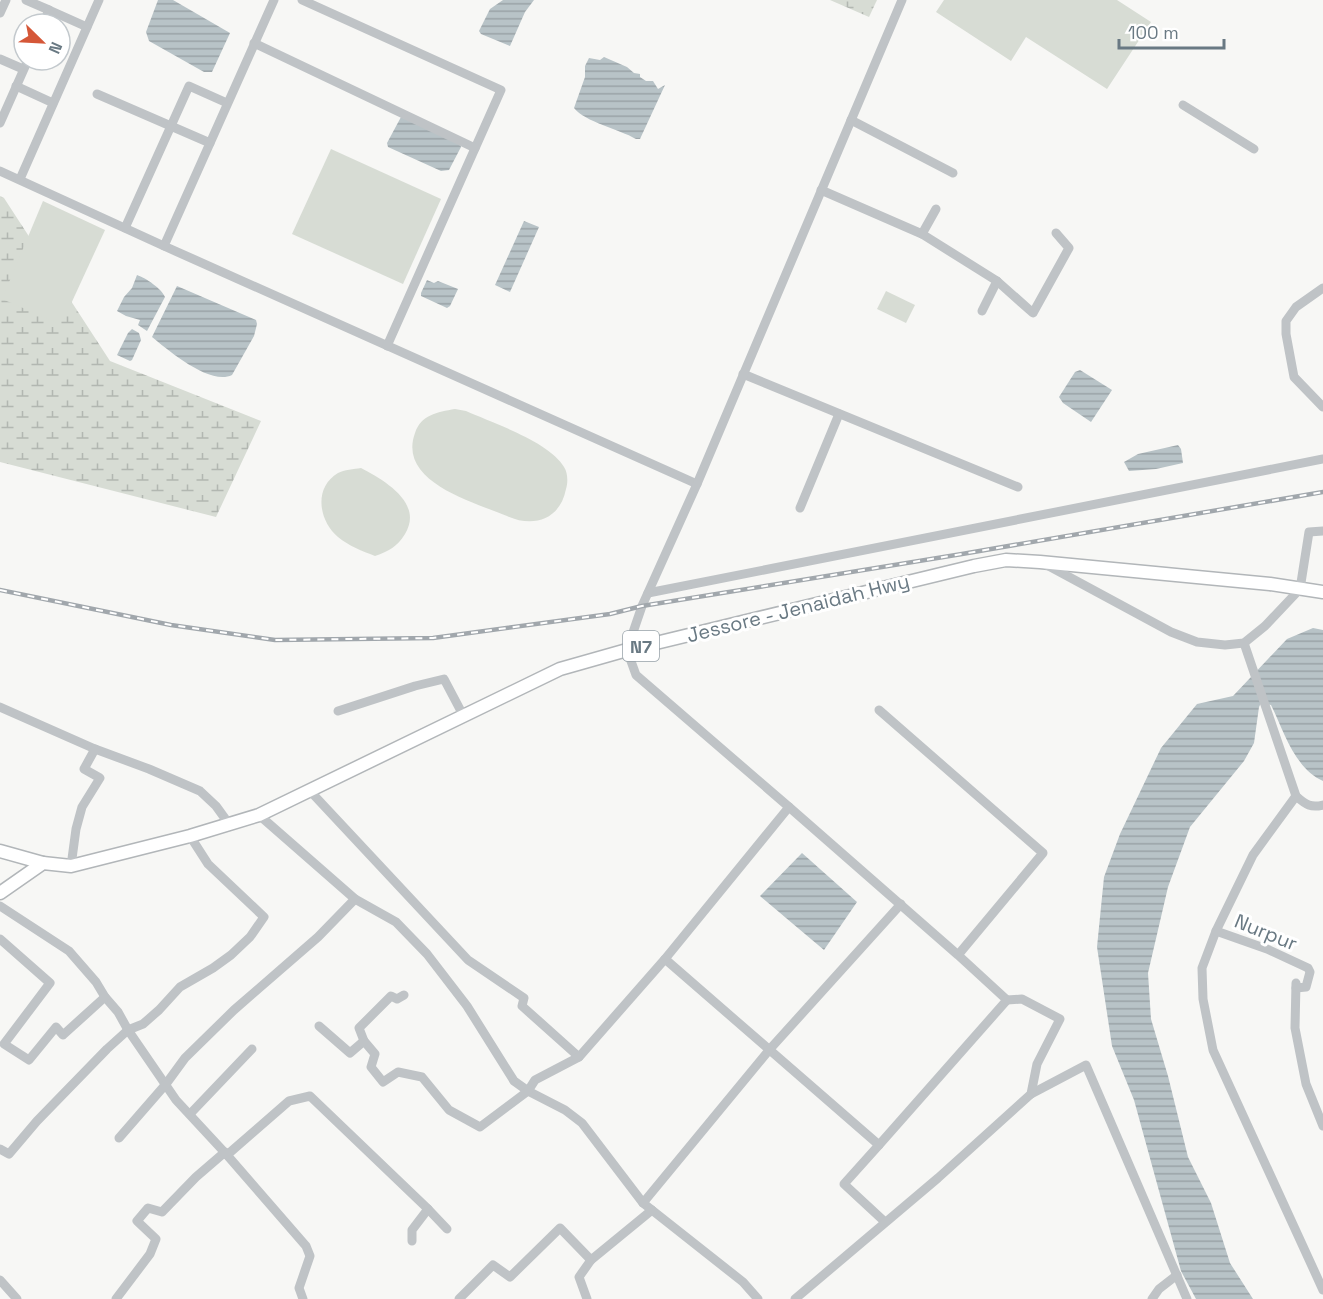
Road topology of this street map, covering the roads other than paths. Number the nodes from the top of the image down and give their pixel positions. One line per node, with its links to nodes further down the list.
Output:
1 (6, 0): 8 (street)
2 (26, 0): 7 (street)
3 (99, 0): 9 (street)
4 (274, 0): 10 (street)
5 (302, 0): 21 (street)
6 (902, 0): 17 (street)
7 (49, 10): 9 (street)
8 (0, 13)
9 (87, 27): 14 (street)
10 (254, 43): 15 (street); 21 (street)
11 (22, 72): 12 (street)
12 (16, 87): 14 (street); 18 (street)
13 (97, 94): 19 (street)
14 (53, 103): 25 (street)
15 (227, 103): 19 (street); 20 (street)
16 (1183, 105): 22 (street)
17 (851, 120): 24 (street); 26 (street)
18 (0, 123)
19 (171, 126): 20 (street); 28 (street)
20 (210, 143): 31 (street)
21 (475, 148): 35 (street)
22 (1254, 149)
23 (0, 171): 25 (street)
24 (953, 173)
25 (20, 179): 28 (street)
26 (821, 190): 30 (street); 36 (street)
27 (936, 209): 30 (street)
28 (125, 228): 31 (street)
29 (1056, 233): 32 (street)
30 (922, 234): 32 (street)
31 (164, 246): 35 (street)
32 (997, 281): 34 (street)
33 (1323, 288): 37 (street)
34 (982, 311)
35 (387, 346): 40 (street)
36 (743, 374): 38 (street); 40 (street)
37 (1323, 407)
38 (839, 414): 41 (street); 42 (street)
39 (1323, 459): 47 (street)
40 (697, 484): 47 (street)
41 (1018, 487)
42 (800, 508)
43 (1323, 531): 45 (street)
44 (1040, 562): 45 (highway, Jessore - Jenaidah Hwy / N7); 48 (street); 49 (highway, Jessore - Jenaidah Hwy / N7)
45 (1300, 589): 46 (highway, Jessore - Jenaidah Hwy / N7); 48 (street)
46 (1323, 592)
47 (648, 593): 49 (street)
48 (1244, 643): 56 (street)
49 (627, 650): 53 (highway, Jessore - Jenaidah Hwy / N7); 58 (street)
50 (0, 707): 54 (street)
51 (879, 710): 71 (street)
52 (338, 711): 53 (street)
53 (463, 715): 55 (highway, Jessore - Jenaidah Hwy / N7)
54 (95, 749): 60 (street); 64 (street)
55 (311, 792): 59 (highway, Jessore - Jenaidah Hwy / N7); 81 (street)
56 (1296, 796): 57 (street); 69 (street)
57 (1323, 805)
58 (789, 807): 67 (street); 72 (street)
59 (259, 815): 60 (highway, Jessore - Jenaidah Hwy / N7); 66 (street)
60 (229, 824): 61 (highway, Jessore - Jenaidah Hwy / N7)
61 (190, 836): 64 (highway, Jessore - Jenaidah Hwy / N7); 77 (street)
62 (0, 851): 63 (highway, N7)
63 (43, 863): 64 (highway, Jessore - Jenaidah Hwy / N7); 65 (highway)
64 (71, 866)
65 (0, 893)
66 (355, 899): 82 (street); 83 (street)
67 (901, 904): 71 (street); 79 (street)
68 (0, 906): 74 (street)
69 (1216, 932): 86 (street, Nurpur); 100 (street)
70 (0, 939): 74 (street)
71 (958, 955): 75 (street)
72 (665, 959): 79 (street); 81 (street)
73 (404, 995): 78 (street)
74 (105, 997): 77 (street)
75 (1007, 1000): 84 (street); 88 (street)
76 (319, 1026): 78 (street)
77 (128, 1030): 82 (street); 89 (street)
78 (364, 1041): 83 (street)
79 (770, 1049): 88 (street); 91 (street)
80 (252, 1050): 85 (street)
81 (579, 1058): 83 (street)
82 (166, 1084): 85 (street); 87 (street)
83 (528, 1091): 91 (street)
84 (1031, 1094): 94 (street); 98 (street)
85 (190, 1114): 90 (street)
86 (1323, 1126)
87 (119, 1138)
88 (879, 1145): 94 (street)
89 (0, 1149)
90 (226, 1154): 92 (street); 102 (street); 103 (street)
91 (643, 1203): 93 (street)
92 (428, 1209): 95 (street); 96 (street)
93 (652, 1210): 97 (street); 106 (street)
94 (885, 1222): 107 (street)
95 (447, 1229)
96 (412, 1241)
97 (591, 1260): 104 (street); 105 (street)
98 (1177, 1275): 108 (street); 109 (street)
99 (0, 1280): 101 (street)
100 (1323, 1290)
101 (17, 1299)
102 (116, 1299)
103 (303, 1299)
104 (459, 1299)
105 (587, 1299)
106 (758, 1299)
107 (795, 1299)
108 (1152, 1299)
109 (1187, 1299)

